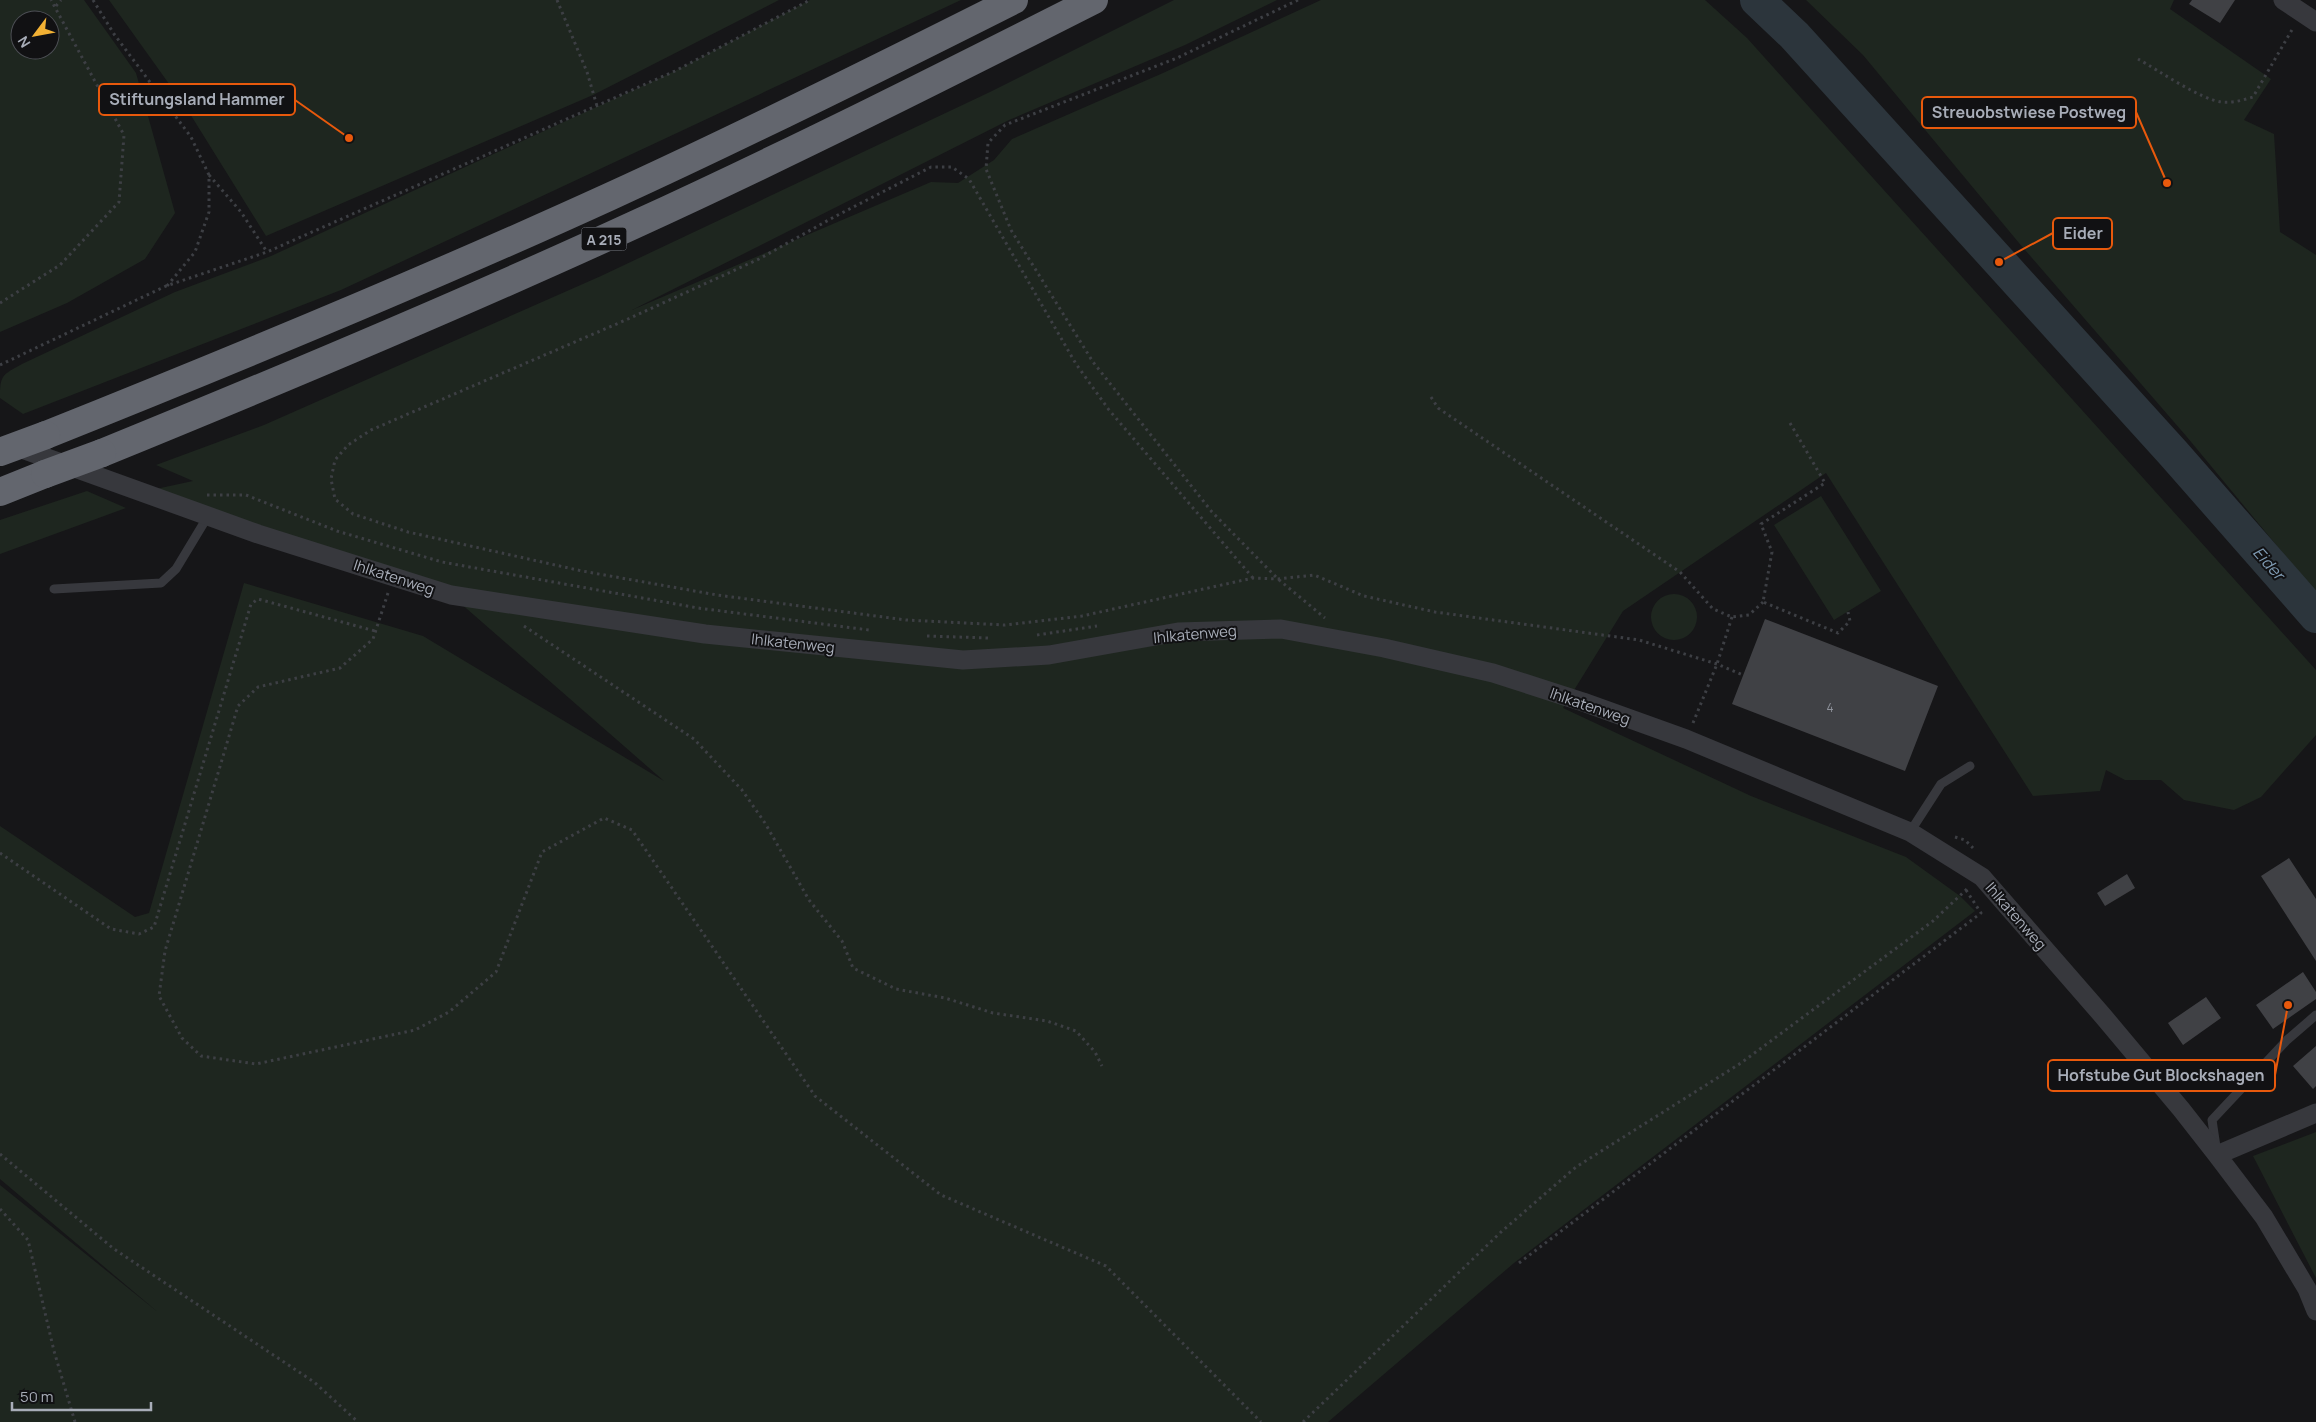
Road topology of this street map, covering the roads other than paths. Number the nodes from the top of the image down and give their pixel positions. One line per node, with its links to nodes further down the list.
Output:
1 (1014, 0): 6 (highway, A 215, bridge)
2 (1094, 0): 7 (highway, A 215, bridge)
3 (2283, 0): 4 (street)
4 (2309, 17)
5 (0, 441): 8 (street, Ihlkatenweg)
6 (0, 452)
7 (0, 492)
8 (208, 516): 9 (lane); 11 (street, Ihlkatenweg)
9 (54, 589)
10 (1970, 766): 11 (lane)
11 (1910, 832): 14 (street, Ihlkatenweg)
12 (2316, 1015): 14 (lane)
13 (2316, 1113): 14 (street)
14 (2217, 1155): 15 (street, Ihlkatenweg)
15 (2316, 1311)

